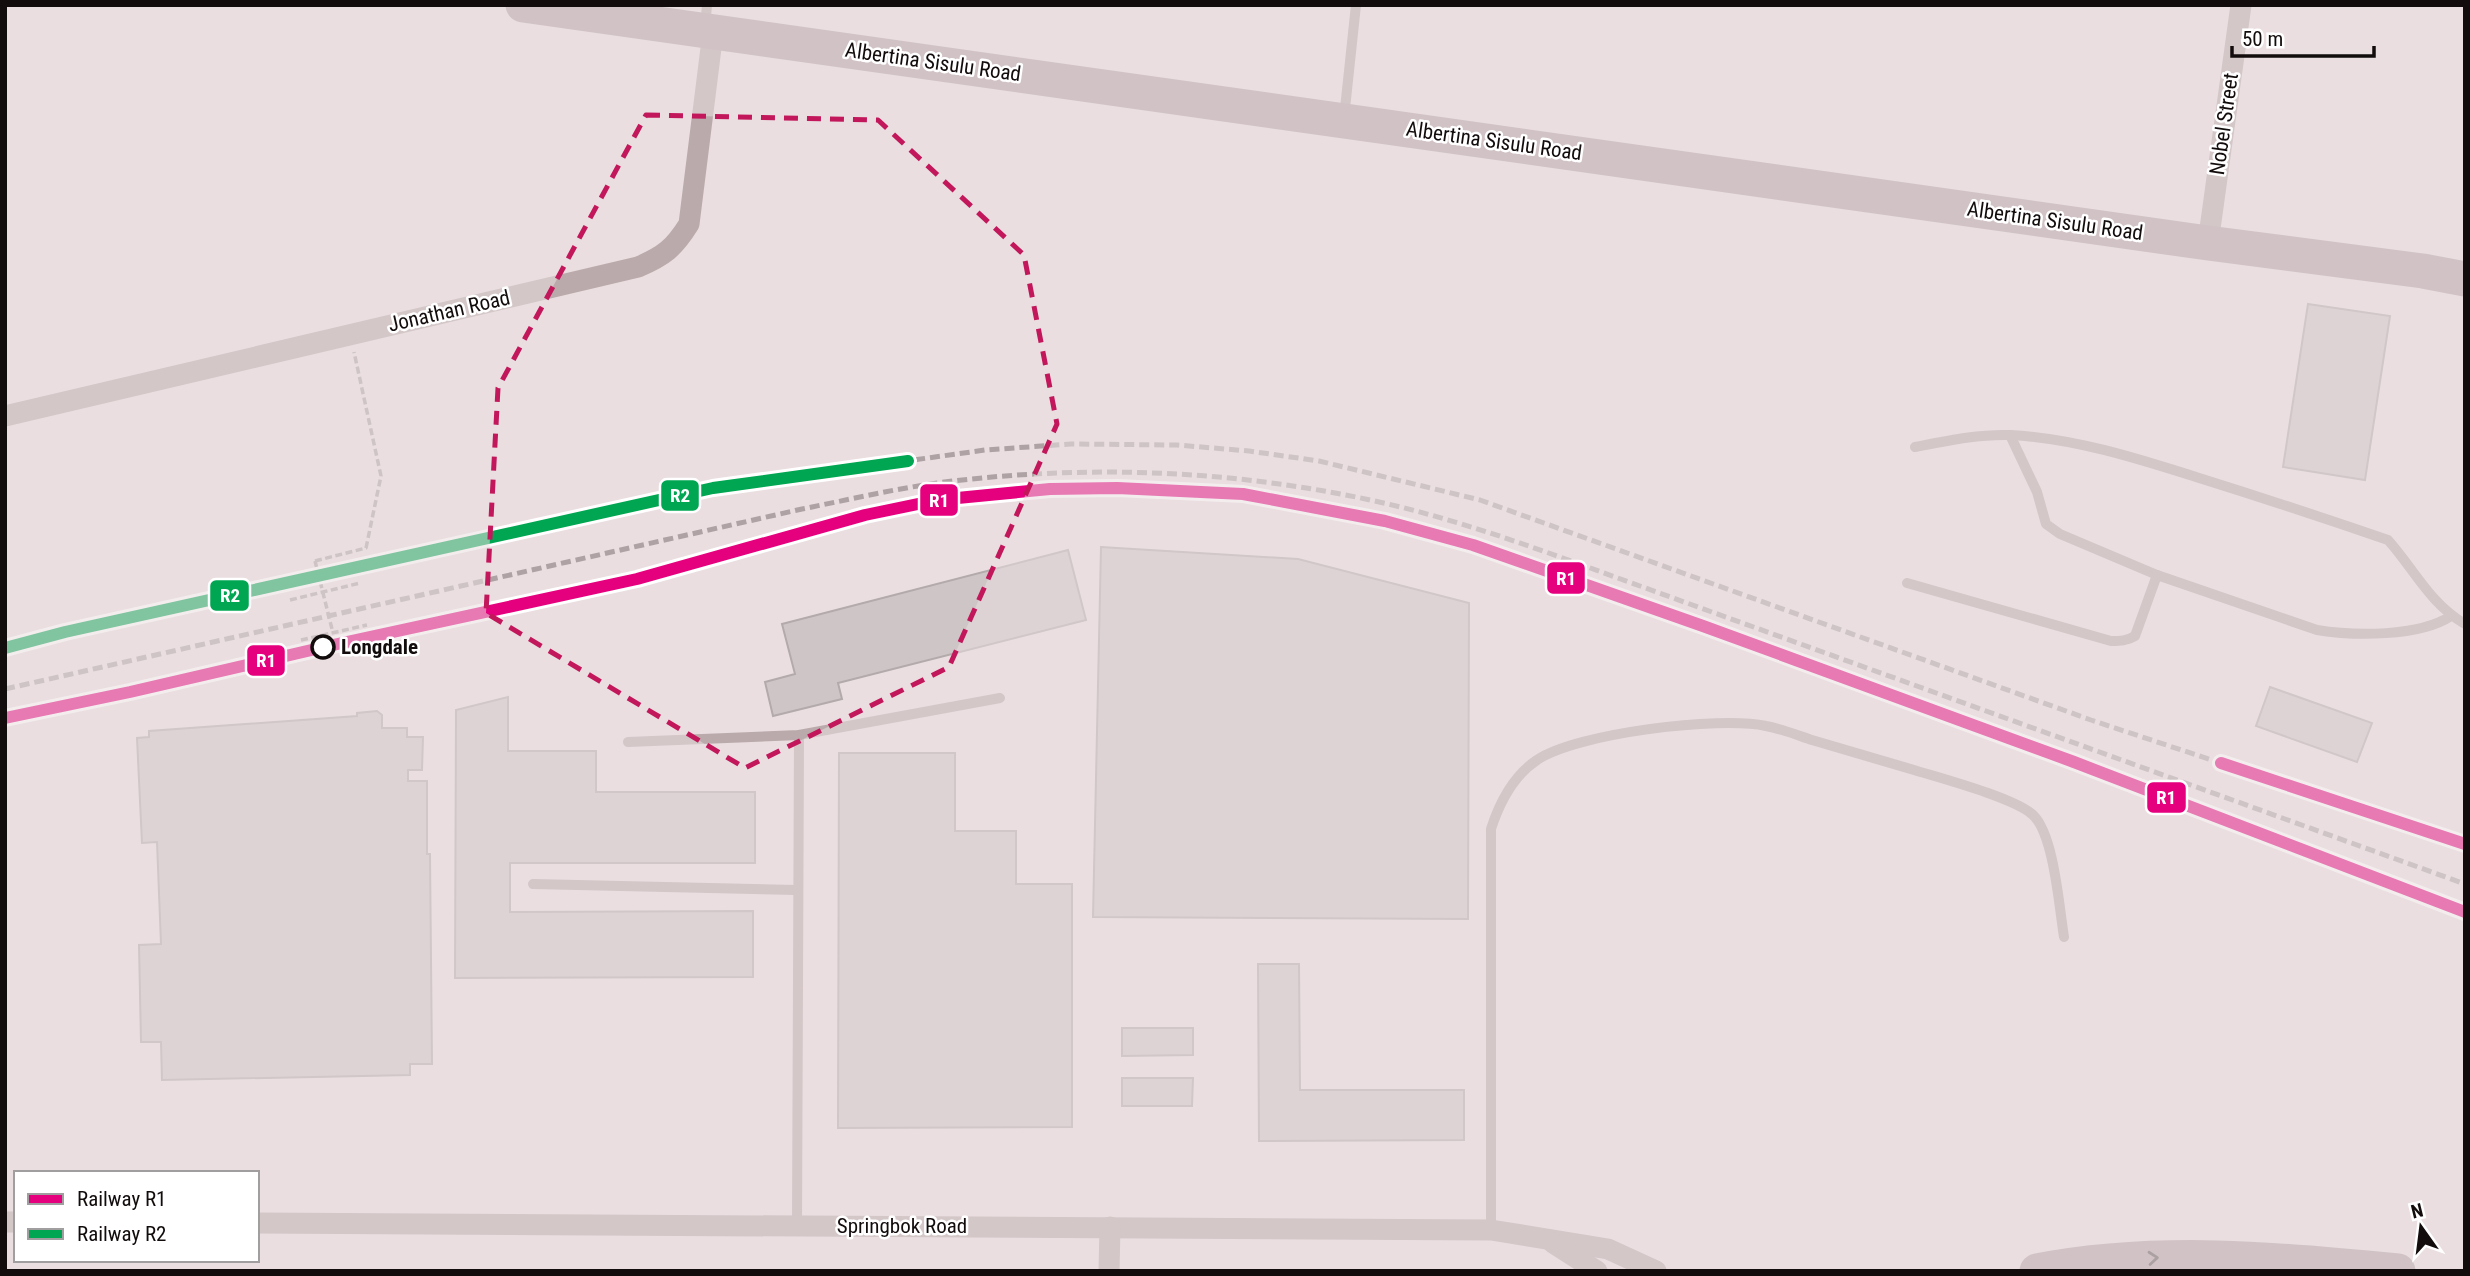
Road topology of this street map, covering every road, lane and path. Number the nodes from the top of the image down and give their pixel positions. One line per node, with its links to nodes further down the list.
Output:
1 (1356, 5): 5 (lane)
2 (2241, 5): 6 (street, Nobel Street)
3 (545, 7): 4 (main road, Albertina Sisulu Road)
4 (708, 22): 5 (main road, Albertina Sisulu Road); 8 (street, Jonathan Road)
5 (1344, 120): 6 (main road, Albertina Sisulu Road)
6 (2208, 243): 7 (main road, Albertina Sisulu Road)
7 (2465, 279)
8 (350, 334): 9 (street, Jonathan Road); 15 (path, bridge)
9 (5, 416)
10 (2010, 435): 11 (lane); 12 (lane); 17 (lane)
11 (1915, 447)
12 (2157, 575): 14 (lane); 17 (lane)
13 (360, 583): 15 (path)
14 (1907, 583)
15 (324, 591): 16 (path); 20 (path, bridge)
16 (290, 600)
17 (2451, 616): 18 (lane)
18 (2465, 624)
19 (367, 625): 20 (path)
20 (333, 633): 21 (path)
21 (301, 640)
22 (1000, 698): 23 (lane)
23 (799, 735): 24 (lane); 26 (lane)
24 (628, 742)
25 (533, 884): 26 (lane)
26 (796, 890): 29 (lane)
27 (2064, 937): 31 (lane)
28 (259, 1223): 29 (street, Springbok Road)
29 (797, 1226): 30 (street, Springbok Road)
30 (1110, 1227): 31 (street, Springbok Road); 34 (street)
31 (1491, 1230): 32 (street, Springbok Road)
32 (1545, 1238): 33 (street, Springbok Road); 36 (street, Springbok Road)
33 (1573, 1264): 35 (street, Springbok Road)
34 (1109, 1271)
35 (1597, 1271)
36 (1656, 1271)
37 (2036, 1271): 38 (main road, one-way to 38)
38 (2398, 1271)

